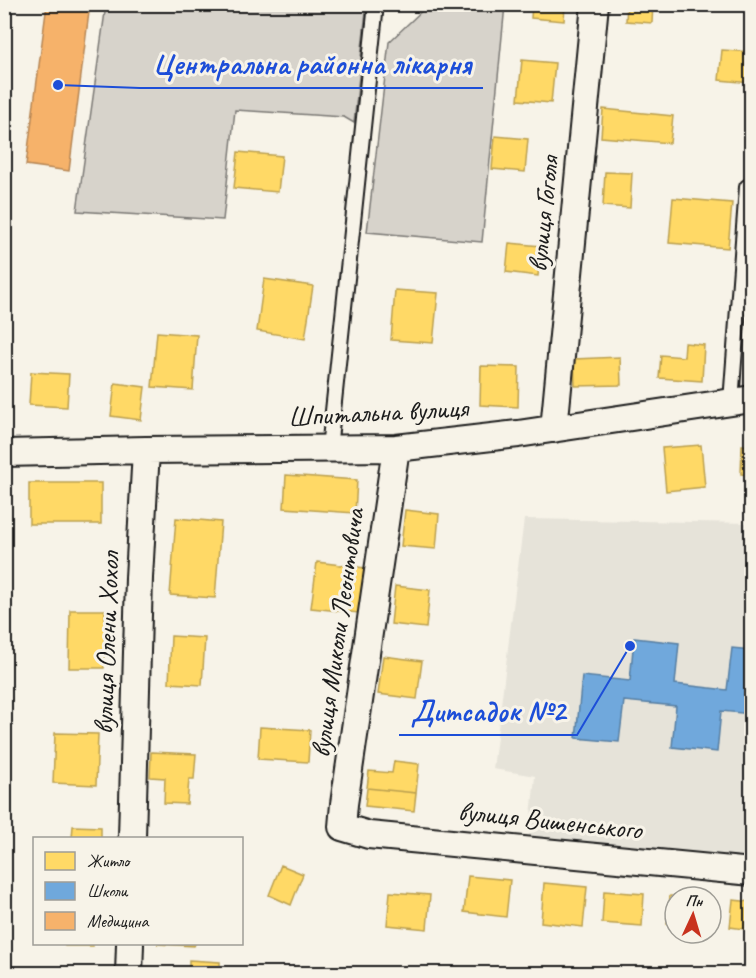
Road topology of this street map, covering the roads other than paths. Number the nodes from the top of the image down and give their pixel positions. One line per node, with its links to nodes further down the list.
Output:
1 (376, 4): 7 (lane)
2 (595, 4): 5 (street, вулиця Гоголя)
3 (747, 187): 4 (lane)
4 (741, 400): 5 (street, Шпитальна вулиця)
5 (554, 429): 6 (street, Шпитальна вулиця)
6 (396, 448): 7 (street, Шпитальна вулиця); 10 (street, вулиця Миколи Леонтовича)
7 (329, 449): 8 (street, Шпитальна вулиця)
8 (146, 450): 9 (street, Шпитальна вулиця); 11 (street, вулиця Олени Хохол)
9 (4, 453)
10 (342, 827): 12 (street, вулиця Вишенського)
11 (132, 837)
12 (752, 872)
13 (130, 945): 14 (street)
14 (129, 974)

